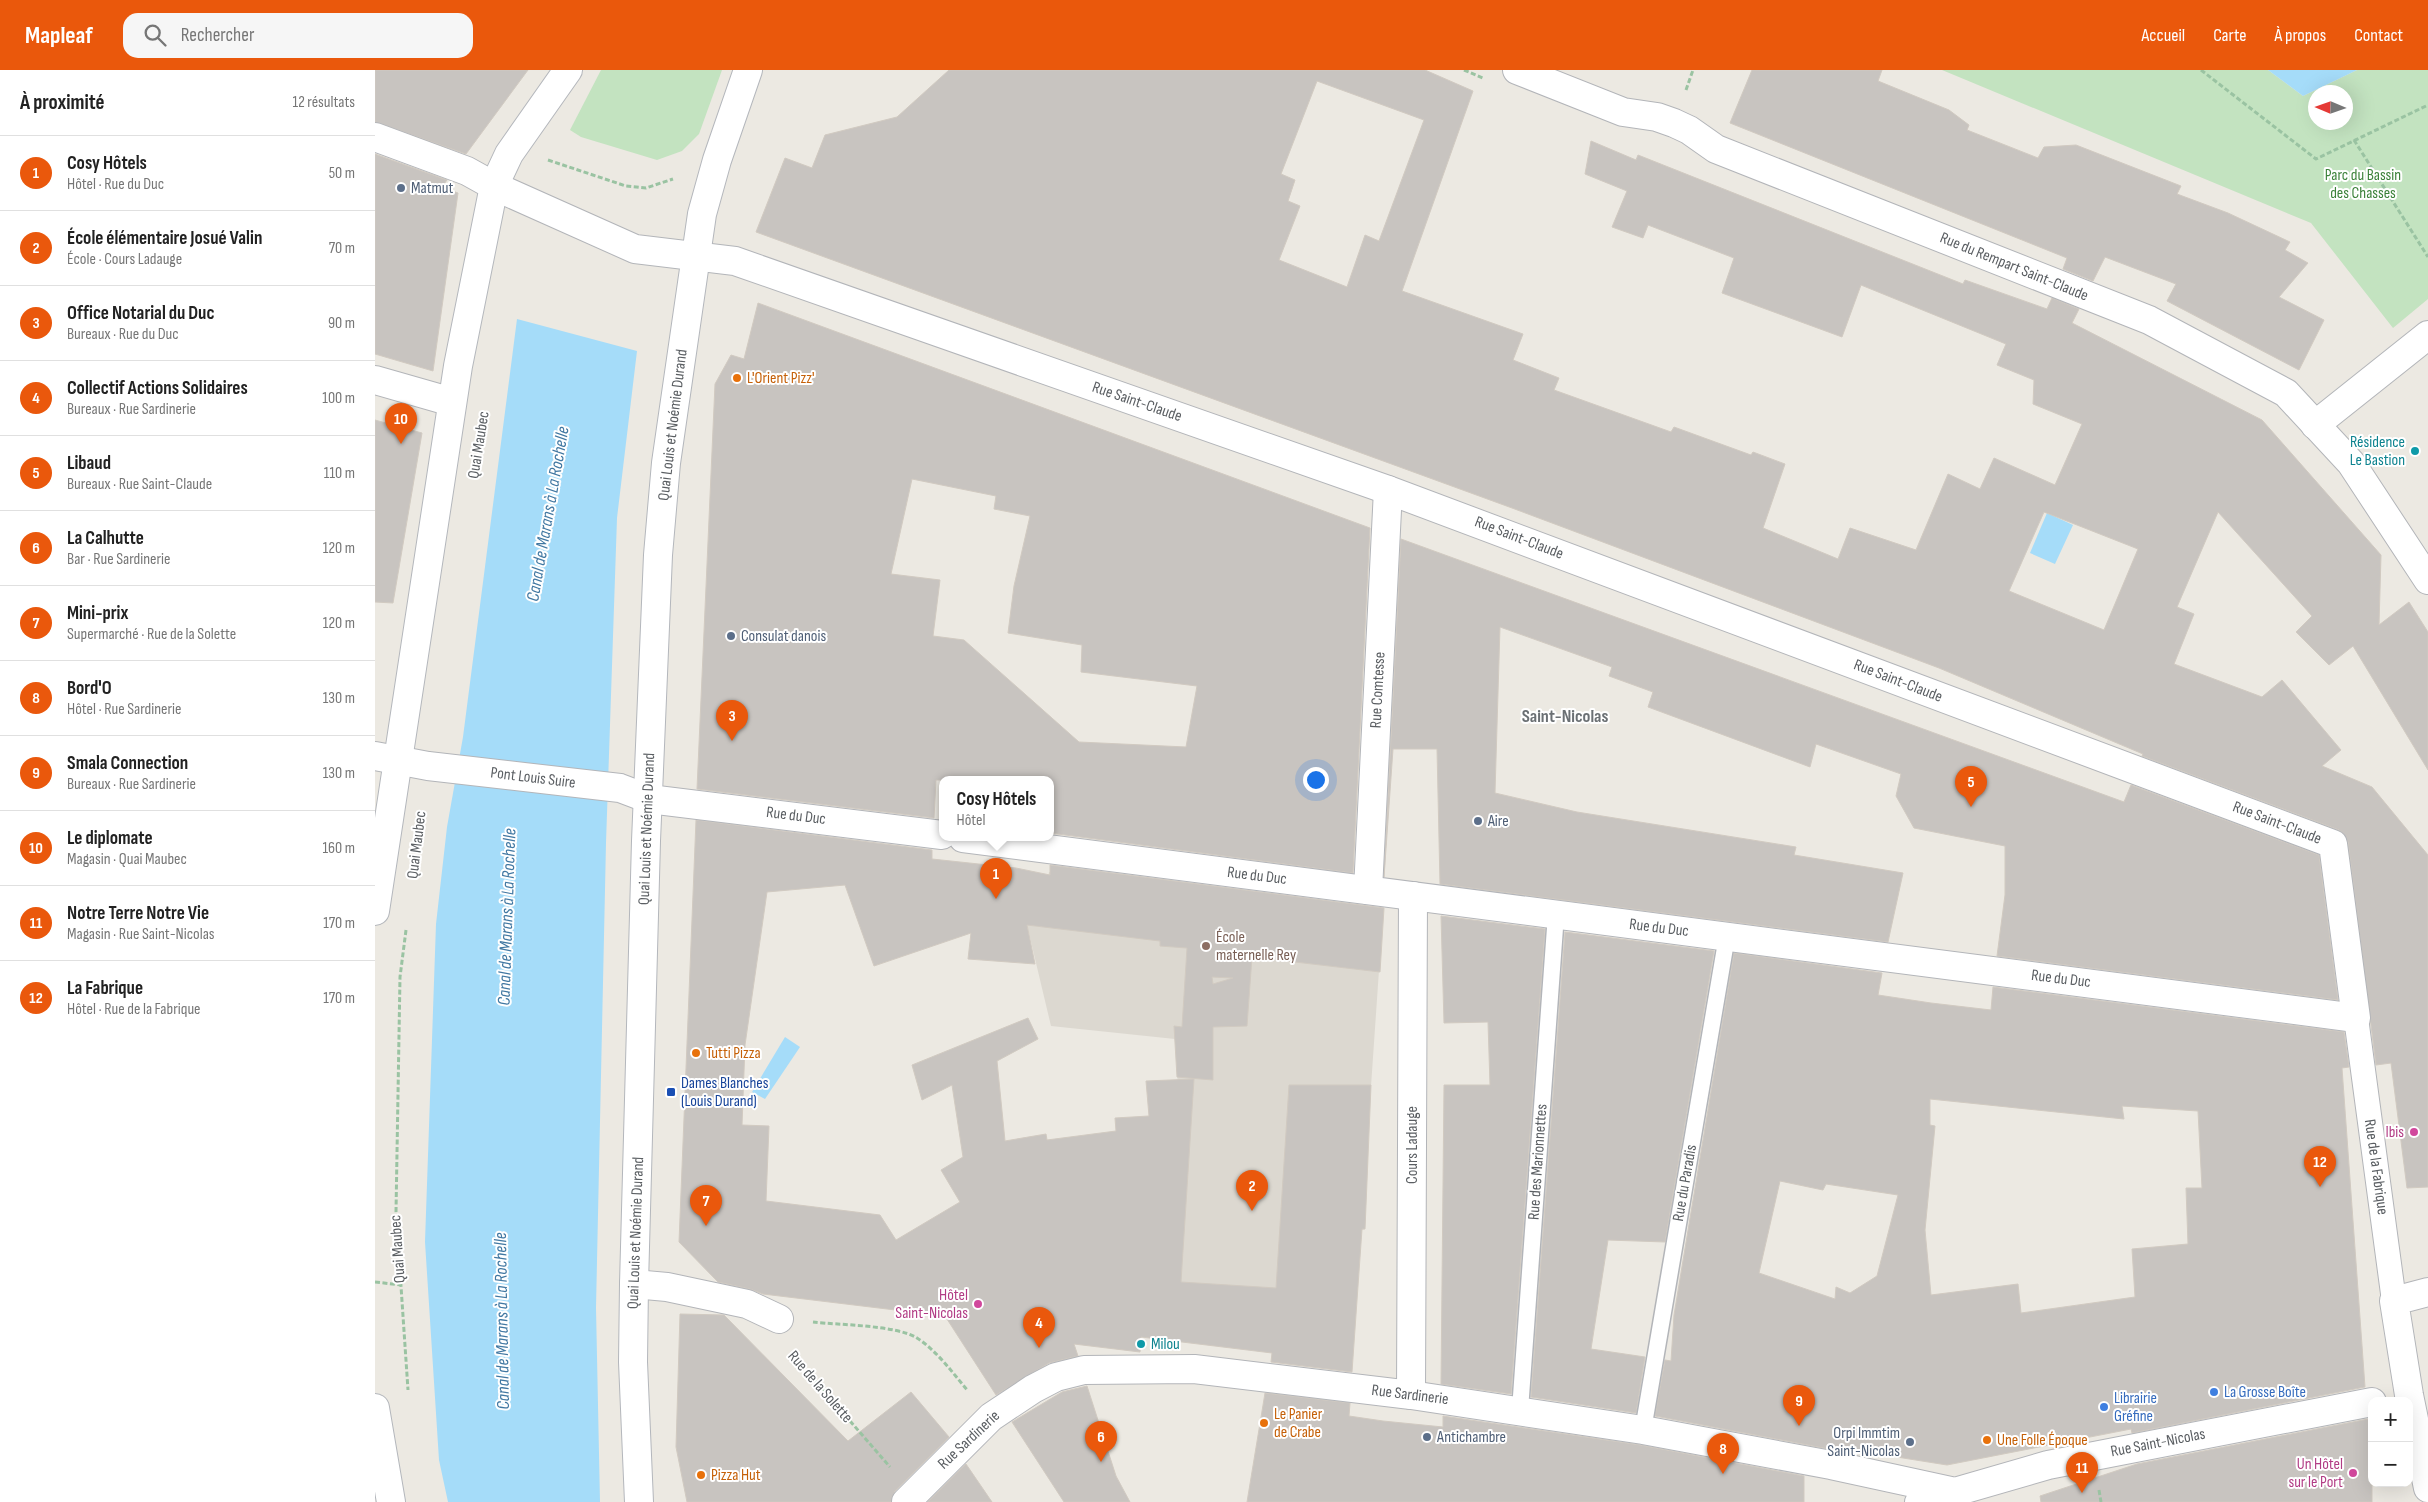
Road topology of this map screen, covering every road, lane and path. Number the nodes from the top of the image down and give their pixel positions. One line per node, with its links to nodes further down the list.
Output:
1 (569, 70): 8 (street, Quai Maubec)
2 (748, 70): 11 (street, Quai Louis et Noémie Durand)
3 (1517, 70): 16 (street, Rue du Rempart Saint-Claude)
4 (2201, 70): 7 (path)
5 (2428, 104): 7 (path)
6 (375, 137): 10 (street, Rue Saint-Claude)
7 (2354, 140): 12 (path)
8 (509, 154): 9 (path); 10 (street, Quai Maubec)
9 (664, 184)
10 (494, 186): 11 (street, Rue Saint-Claude); 15 (street, Quai Maubec)
11 (697, 256): 17 (street, Rue Saint-Claude); 20 (street, Quai Louis et Noémie Durand)
12 (2428, 256)
13 (2428, 335): 16 (street)
14 (375, 380): 15 (street)
15 (452, 402): 19 (street, Quai Maubec)
16 (2315, 425): 18 (street, Rue du Rempart Saint-Claude)
17 (1388, 490): 23 (street, Rue Saint-Claude); 24 (street, Rue Comtesse)
18 (2428, 580)
19 (387, 759): 20 (street, Pont Louis Suire); 26 (street, Quai Maubec)
20 (649, 799): 21 (street, Rue du Duc); 32 (street, Quai Louis et Noémie Durand)
21 (939, 835)
22 (986, 841): 24 (street, Rue du Duc)
23 (2333, 844): 30 (street, Rue de la Fabrique)
24 (1368, 890): 25 (street, Rue du Duc)
25 (1413, 896): 27 (street, Rue du Duc); 37 (street, Cours Ladauge)
26 (375, 911)
27 (1556, 914): 29 (street, Rue du Duc); 43 (lane, Rue des Marionnettes)
28 (407, 927): 33 (path, Quai Maubec)
29 (1727, 936): 30 (street, Rue du Duc); 45 (lane, Rue du Paradis)
30 (2355, 1018): 35 (street, Rue de la Fabrique)
31 (375, 1282): 33 (path)
32 (634, 1284): 36 (street); 50 (street, Quai Louis et Noémie Durand)
33 (401, 1285): 40 (path, Quai Maubec)
34 (2428, 1292): 35 (street)
35 (2394, 1302): 38 (street, Rue de la Fabrique)
36 (779, 1319): 44 (path); 48 (path, Rue de la Solette)
37 (1411, 1394): 43 (street, Rue Sardinerie); 44 (street, Rue Sardinerie)
38 (2409, 1395): 39 (street); 46 (street, Rue de la Fabrique)
39 (2400, 1397)
40 (408, 1400)
41 (2368, 1403): 47 (street, Rue Saint-Nicolas)
42 (375, 1408): 49 (street)
43 (1520, 1410): 45 (street, Rue Sardinerie)
44 (991, 1417): 48 (street, Rue Sardinerie)
45 (1643, 1430): 47 (street, Rue Sardinerie)
46 (2428, 1488)
47 (1955, 1492): 51 (street, Rue Saint-Nicolas)
48 (909, 1498)
49 (391, 1502)
50 (639, 1502)
51 (1917, 1502)

